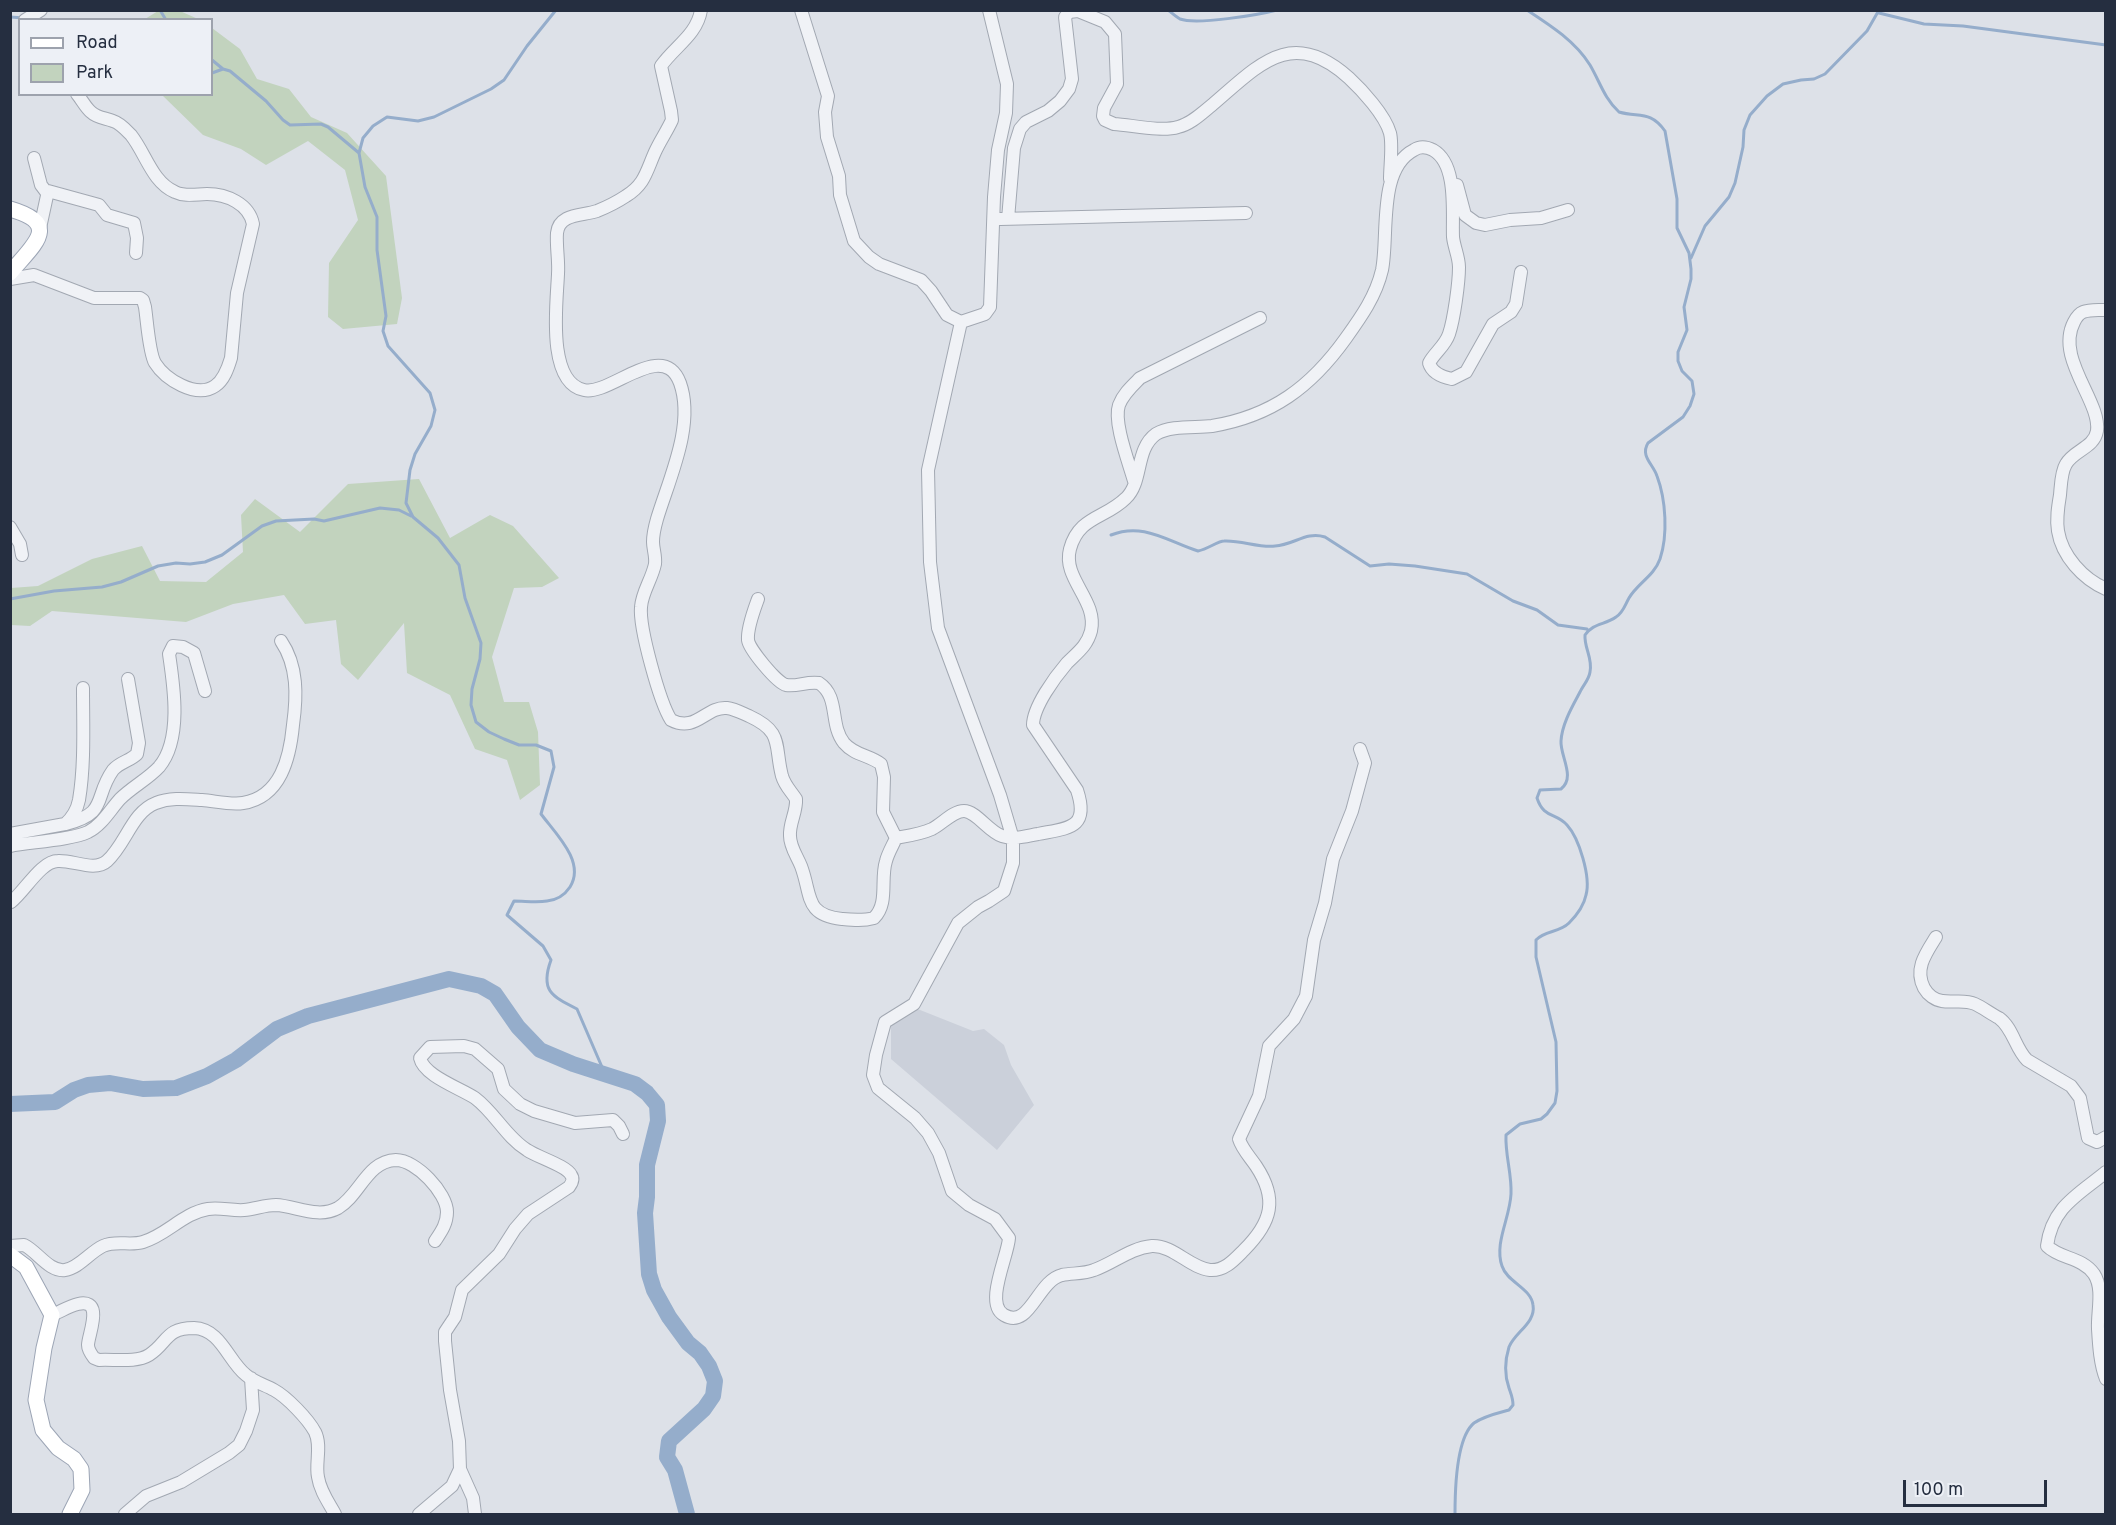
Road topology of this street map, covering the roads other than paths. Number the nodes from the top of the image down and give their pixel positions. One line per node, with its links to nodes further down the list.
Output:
1 (41, 10): 5 (street)
2 (701, 10): 36 (street)
3 (801, 10): 23 (street)
4 (989, 10): 14 (street)
5 (28, 18)
6 (79, 96): 20 (street)
7 (1441, 157): 9 (street); 12 (street); 18 (street)
8 (34, 158): 10 (street)
9 (1390, 182): 15 (street); 24 (street)
10 (47, 193): 16 (street); 17 (street)
11 (10, 209): 16 (main road)
12 (1568, 210)
13 (1246, 213): 15 (street)
14 (993, 219): 15 (street); 23 (street)
15 (1008, 219)
16 (40, 228): 19 (main road)
17 (136, 253)
18 (1521, 272)
19 (10, 273)
20 (10, 279)
21 (2106, 310): 27 (street)
22 (1260, 318): 24 (street)
23 (961, 322): 37 (street)
24 (1134, 482): 37 (street)
25 (10, 527): 26 (street)
26 (22, 555)
27 (2106, 589)
28 (758, 599): 36 (street)
29 (281, 641): 39 (street)
30 (128, 680): 34 (street)
31 (83, 688): 34 (street)
32 (205, 691): 38 (street)
33 (1360, 749): 37 (street)
34 (65, 824): 35 (street)
35 (10, 834)
36 (896, 838): 37 (street)
37 (1012, 839)
38 (10, 846)
39 (11, 903)
40 (1936, 937): 42 (street)
41 (623, 1134): 50 (street)
42 (2106, 1137)
43 (2106, 1172): 49 (street)
44 (435, 1240): 45 (street)
45 (10, 1246)
46 (10, 1255): 47 (main road)
47 (52, 1315): 48 (street); 51 (main road)
48 (251, 1378): 52 (street); 53 (street)
49 (2106, 1379)
50 (460, 1469): 54 (street); 55 (street)
51 (70, 1515)
52 (125, 1515)
53 (335, 1515)
54 (419, 1515)
55 (475, 1515)

